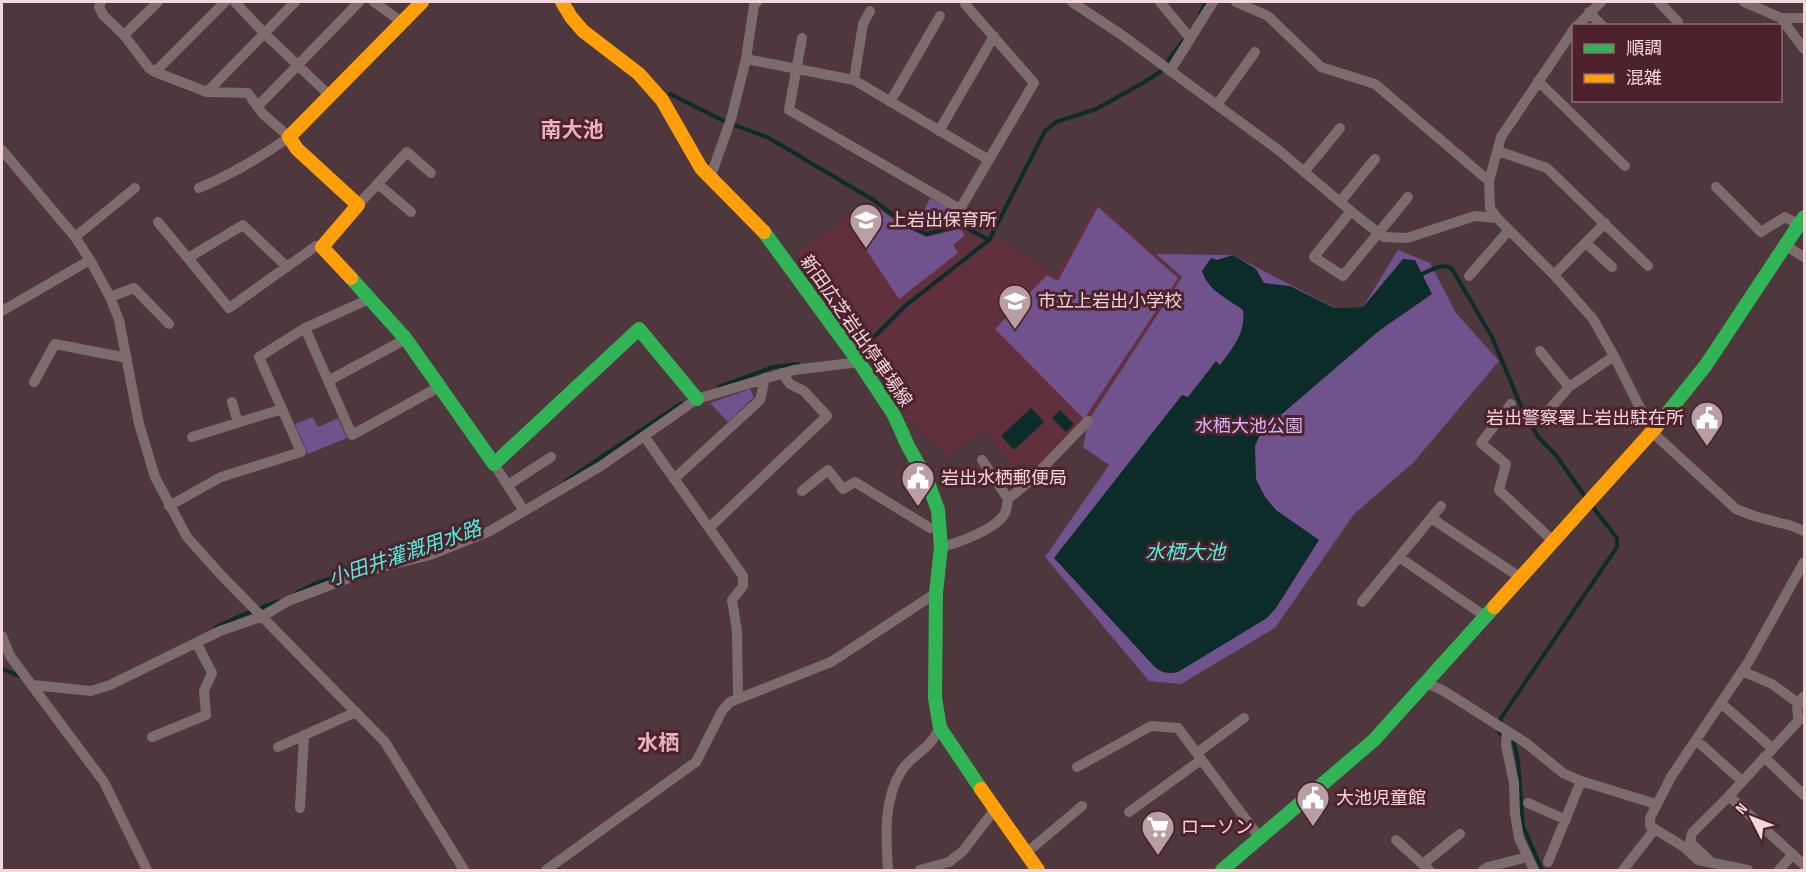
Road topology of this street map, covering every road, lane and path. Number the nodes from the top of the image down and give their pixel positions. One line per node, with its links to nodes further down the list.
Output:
1 (101, 2): 30 (street)
2 (158, 2): 30 (street)
3 (225, 2): 40 (street)
4 (235, 2): 29 (street)
5 (295, 2): 29 (street)
6 (359, 2): 37 (street)
7 (374, 2): 25 (street)
8 (422, 2): 25 (street)
9 (562, 2): 58 (street, 新田広芝岩出停車場線)
10 (757, 2): 36 (street)
11 (1075, 2): 38 (street)
12 (1161, 2): 31 (street)
13 (1213, 2): 31 (street)
14 (1236, 2): 59 (street)
15 (1601, 2): 20 (street)
16 (1659, 2): 24 (street)
17 (1744, 2): 22 (street)
18 (965, 4): 32 (street)
19 (870, 11): 41 (street)
20 (1589, 12): 26 (street); 27 (street)
21 (939, 16): 45 (street)
22 (1782, 18): 23 (street); 34 (street)
23 (1804, 18)
24 (1678, 22)
25 (403, 23): 44 (street)
26 (1579, 24)
27 (1600, 24)
28 (1572, 32): 42 (street)
29 (265, 34): 37 (street); 43 (street)
30 (124, 35): 40 (street)
31 (1188, 35): 38 (street)
32 (994, 36): 49 (street); 54 (street)
33 (802, 38): 39 (street)
34 (1804, 49)
35 (1255, 52): 47 (street)
36 (746, 59): 39 (street); 58 (street)
37 (297, 65): 44 (street); 46 (street)
38 (1165, 67): 47 (street)
39 (796, 68): 41 (street); 54 (street)
40 (155, 72): 43 (street)
41 (854, 80): 45 (street)
42 (1538, 81): 52 (street); 55 (street)
43 (207, 92): 46 (street)
44 (329, 95): 50 (street)
45 (890, 102): 49 (street)
46 (258, 105): 50 (street)
47 (1217, 105): 56 (street)
48 (1340, 128): 56 (street)
49 (939, 131): 54 (street)
50 (289, 138): 63 (street); 66 (street)
51 (2, 150): 75 (street)
52 (1498, 151): 59 (street); 72 (street)
53 (1375, 159): 65 (street)
54 (989, 160)
55 (1625, 166)
56 (1304, 172): 65 (street)
57 (431, 173): 60 (street)
58 (710, 178): 96 (street, 新田広芝岩出停車場線)
59 (1489, 181): 69 (street)
60 (378, 184): 66 (street); 68 (street)
61 (1716, 187): 70 (street)
62 (135, 188): 75 (street)
63 (199, 188)
64 (1408, 197): 74 (street)
65 (1340, 202): 67 (street)
66 (358, 205): 78 (street)
67 (1351, 212): 74 (street); 74 (street)
68 (411, 213)
69 (1497, 218): 73 (street); 74 (street)
70 (1802, 221): 77 (street)
71 (158, 222): 80 (street)
72 (1605, 223): 76 (street); 82 (street)
73 (1509, 230): 85 (street); 86 (street)
74 (1378, 232)
75 (75, 237): 81 (street)
76 (1586, 243): 84 (street); 85 (street)
77 (1786, 246): 79 (street); 110 (street)
78 (322, 247): 83 (street); 88 (street)
79 (1804, 257)
80 (188, 258): 83 (street); 83 (street)
81 (90, 260): 87 (street); 89 (street)
82 (1648, 266)
83 (287, 267)
84 (1612, 267)
85 (1554, 275): 94 (street)
86 (1468, 276)
87 (110, 297): 90 (street); 95 (street)
88 (369, 299): 91 (street); 92 (street)
89 (2, 311)
90 (169, 324)
91 (306, 328): 99 (street); 106 (street)
92 (406, 339): 99 (street); 101 (street)
93 (1540, 351): 102 (street)
94 (1614, 356): 102 (street); 110 (street)
95 (127, 358): 100 (street); 120 (street)
96 (860, 362): 97 (street); 125 (street, 新田広芝岩出停車場線)
97 (782, 373): 98 (street); 124 (street)
98 (765, 378): 103 (street); 116 (street)
99 (328, 381): 101 (street)
100 (34, 382)
101 (439, 387): 115 (street)
102 (1569, 387): 107 (street)
103 (694, 395): 111 (street); 115 (street)
104 (232, 402): 109 (street)
105 (1511, 404): 127 (street)
106 (282, 409): 109 (street); 120 (street)
107 (1548, 411)
108 (1088, 421): 119 (street)
109 (238, 423): 112 (street)
110 (1652, 432): 126 (street); 127 (street)
111 (644, 436): 116 (street); 122 (street)
112 (192, 437)
113 (551, 457): 117 (street)
114 (982, 460): 119 (street)
115 (494, 464): 117 (street)
116 (674, 479): 124 (street)
117 (508, 485): 122 (street)
118 (802, 491): 125 (street)
119 (1008, 499): 128 (street)
120 (169, 506): 134 (street)
121 (1441, 506): 123 (street)
122 (522, 508): 134 (street)
123 (1431, 518): 129 (street); 131 (street)
124 (709, 528): 141 (street)
125 (940, 528): 128 (street, 新田広芝岩出停車場線)
126 (1804, 531)
127 (1554, 542): 131 (street)
128 (941, 547): 132 (street, 新田広芝岩出停車場線)
129 (1399, 557): 133 (street); 135 (street)
130 (1804, 562): 138 (street)
131 (1521, 578): 135 (street)
132 (936, 593): 141 (street); 147 (street, 新田広芝岩出停車場線)
133 (1362, 602)
134 (263, 616): 137 (street); 144 (street)
135 (1486, 616): 139 (street)
136 (2, 636): 140 (street)
137 (197, 644): 140 (street); 150 (street)
138 (1742, 671): 142 (street); 143 (street)
139 (1427, 682): 148 (street); 170 (street)
140 (33, 685): 179 (street)
141 (738, 698): 181 (street)
142 (1801, 700): 146 (street)
143 (1721, 703): 151 (street); 153 (street)
144 (356, 712): 149 (street); 180 (street)
145 (1244, 718): 154 (street)
146 (1802, 722): 153 (street)
147 (940, 728): 165 (street, 新田広芝岩出停車場線); 182 (street)
148 (1507, 731): 157 (street); 174 (street)
149 (304, 735): 152 (street); 164 (street)
150 (152, 737)
151 (1696, 740): 158 (street); 162 (street)
152 (278, 747)
153 (1773, 749): 155 (street)
154 (1199, 756): 156 (street); 166 (street); 170 (street)
155 (1764, 757): 158 (street); 159 (street)
156 (1077, 767)
157 (1581, 781): 162 (street); 167 (street)
158 (1742, 781): 160 (street)
159 (1804, 795)
160 (1729, 796): 173 (street); 176 (street)
161 (1528, 803): 167 (street)
162 (1656, 804): 168 (street)
163 (1082, 806): 172 (street)
164 (300, 808)
165 (996, 808): 172 (street, 新田広芝岩出停車場線); 183 (street)
166 (1129, 812)
167 (1566, 820): 175 (street)
168 (1655, 829): 176 (street); 188 (street)
169 (1460, 834): 178 (street)
170 (1259, 837): 185 (street)
171 (1396, 840): 178 (street)
172 (1025, 854): 184 (street, 新田広芝岩出停車場線)
173 (1793, 854): 177 (street); 190 (street)
174 (1527, 857): 186 (street); 187 (street)
175 (1548, 862)
176 (1713, 863): 189 (street)
177 (1804, 865)
178 (1426, 867)
179 (147, 870)
180 (464, 870)
181 (546, 870)
182 (888, 870)
183 (920, 870)
184 (1038, 870)
185 (1222, 870)
186 (1483, 870)
187 (1534, 870)
188 (1623, 870)
189 (1748, 870)
190 (1779, 870)

